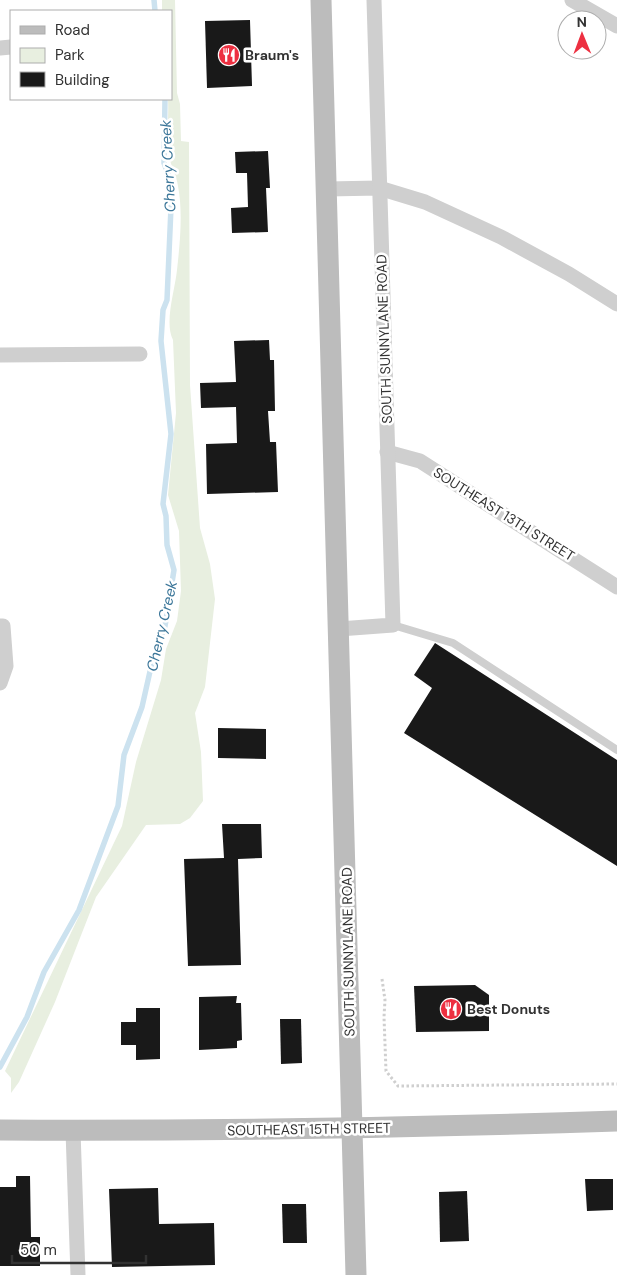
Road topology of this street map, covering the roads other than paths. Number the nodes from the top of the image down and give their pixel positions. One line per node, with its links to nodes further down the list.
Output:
1 (321, 0): 6 (main road, SOUTH SUNNYLANE ROAD)
2 (374, 0): 5 (street, SOUTH SUNNYLANE ROAD)
3 (572, 0): 4 (street)
4 (617, 26)
5 (379, 188): 6 (street); 7 (street); 10 (street, SOUTH SUNNYLANE ROAD)
6 (326, 189): 14 (main road, SOUTH SUNNYLANE ROAD)
7 (617, 304)
8 (140, 354): 9 (street)
9 (0, 355)
10 (387, 452): 11 (street, SOUTHEAST 13TH STREET); 12 (street, SOUTH SUNNYLANE ROAD)
11 (617, 586)
12 (393, 625): 14 (street); 16 (lane)
13 (1, 626): 15 (street)
14 (339, 629): 18 (main road, SOUTH SUNNYLANE ROAD)
15 (0, 684)
16 (617, 750)
17 (617, 1121): 18 (main road, SOUTHEAST 15TH STREET)
18 (351, 1128): 20 (main road, SOUTHEAST 15TH STREET); 22 (main road, SOUTH SUNNYLANE ROAD)
19 (0, 1130): 20 (main road, SOUTHEAST 15TH STREET)
20 (74, 1132): 21 (street)
21 (78, 1275)
22 (356, 1275)

